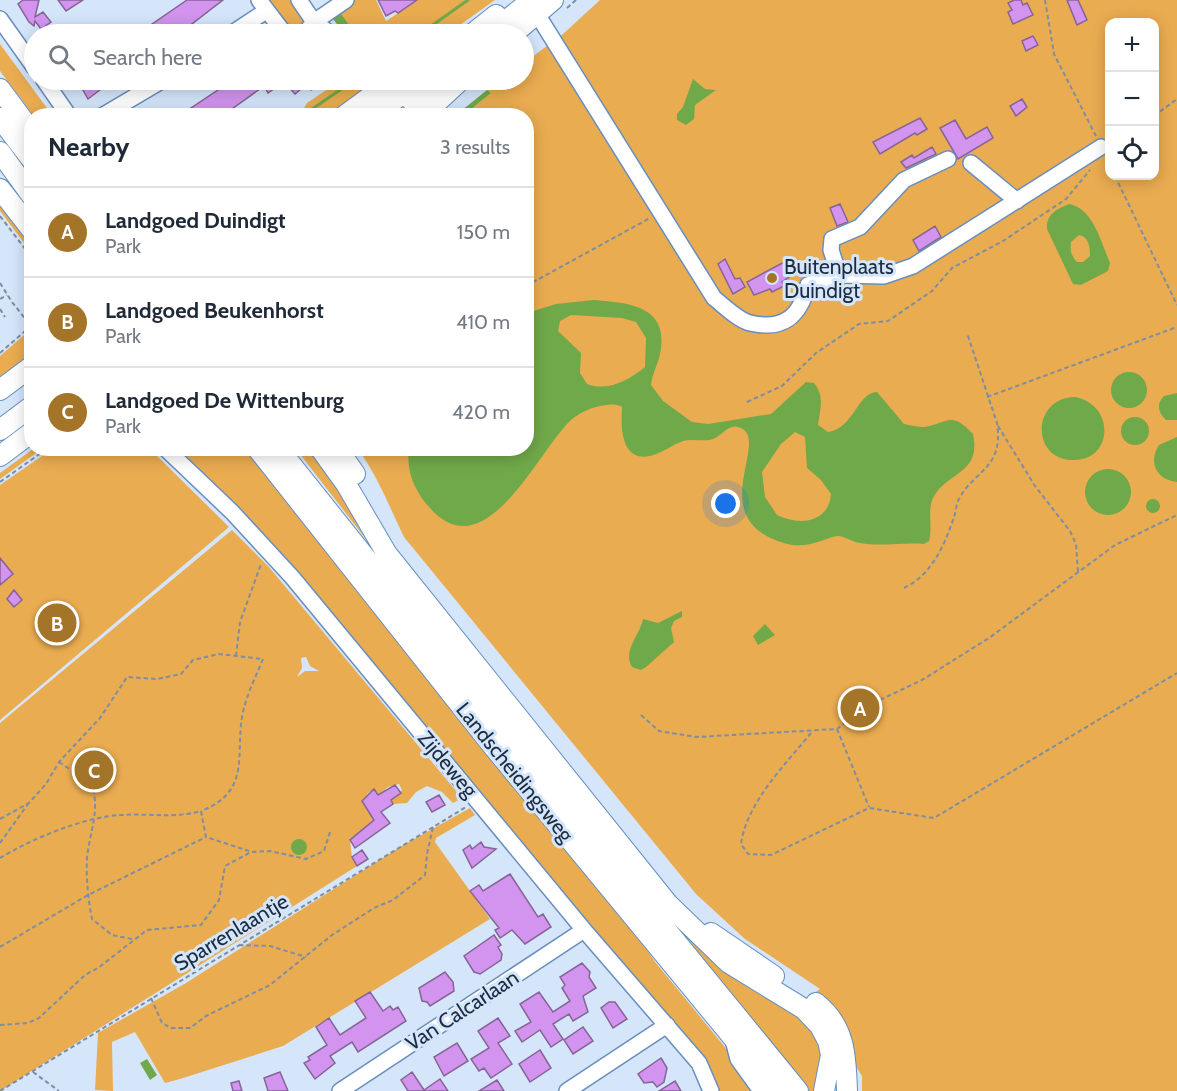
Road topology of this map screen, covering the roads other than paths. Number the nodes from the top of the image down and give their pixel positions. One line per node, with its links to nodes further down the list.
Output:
1 (299, 0): 8 (street)
2 (346, 0): 8 (street)
3 (553, 0): 6 (main road)
4 (510, 3): 12 (main road); 13 (main road)
5 (263, 5): 9 (street); 10 (street)
6 (535, 7): 14 (main road); 15 (main road); 41 (street)
7 (0, 19): 16 (street)
8 (314, 22): 11 (street)
9 (242, 24)
10 (277, 24)
11 (317, 24)
12 (477, 24)
13 (484, 24)
14 (506, 24)
15 (521, 24)
16 (24, 53)
17 (0, 89): 31 (main road)
18 (51, 90): 24 (street)
19 (146, 90): 25 (street)
20 (379, 90): 26 (main road)
21 (406, 90): 27 (main road)
22 (424, 90): 28 (main road)
23 (450, 90): 29 (main road)
24 (63, 108)
25 (116, 108)
26 (355, 108)
27 (385, 108)
28 (403, 108)
29 (431, 108)
30 (0, 118): 32 (main road)
31 (24, 121)
32 (24, 150)
33 (1102, 155): 39 (street)
34 (2, 159): 37 (main road)
35 (948, 159): 41 (street)
36 (971, 163): 39 (street)
37 (24, 186)
38 (0, 189): 40 (main road)
39 (1017, 201): 41 (street)
40 (24, 220)
41 (839, 275)
42 (24, 372): 43 (main road)
43 (0, 390)
44 (24, 397): 46 (main road)
45 (24, 412): 47 (main road)
46 (0, 415)
47 (0, 430)
48 (24, 438): 49 (main road)
49 (0, 456)
50 (174, 456): 57 (street, Zijdeweg)
51 (263, 456): 59 (main road, Landscheidingsweg)
52 (284, 456): 65 (main road, Landscheidingsweg)
53 (326, 456): 55 (main road)
54 (343, 456): 55 (main road)
55 (408, 579): 56 (main road)
56 (647, 875): 66 (main road); 67 (main road)
57 (584, 930): 58 (street, Zijdeweg); 60 (street, Van Calcarlaan)
58 (667, 1025): 61 (street); 62 (street, Zijdeweg)
59 (732, 1037): 63 (street); 64 (main road, Landscheidingsweg)
60 (339, 1091)
61 (567, 1091)
62 (711, 1091)
63 (761, 1091)
64 (777, 1091)
65 (798, 1091)
66 (824, 1091)
67 (847, 1091)

